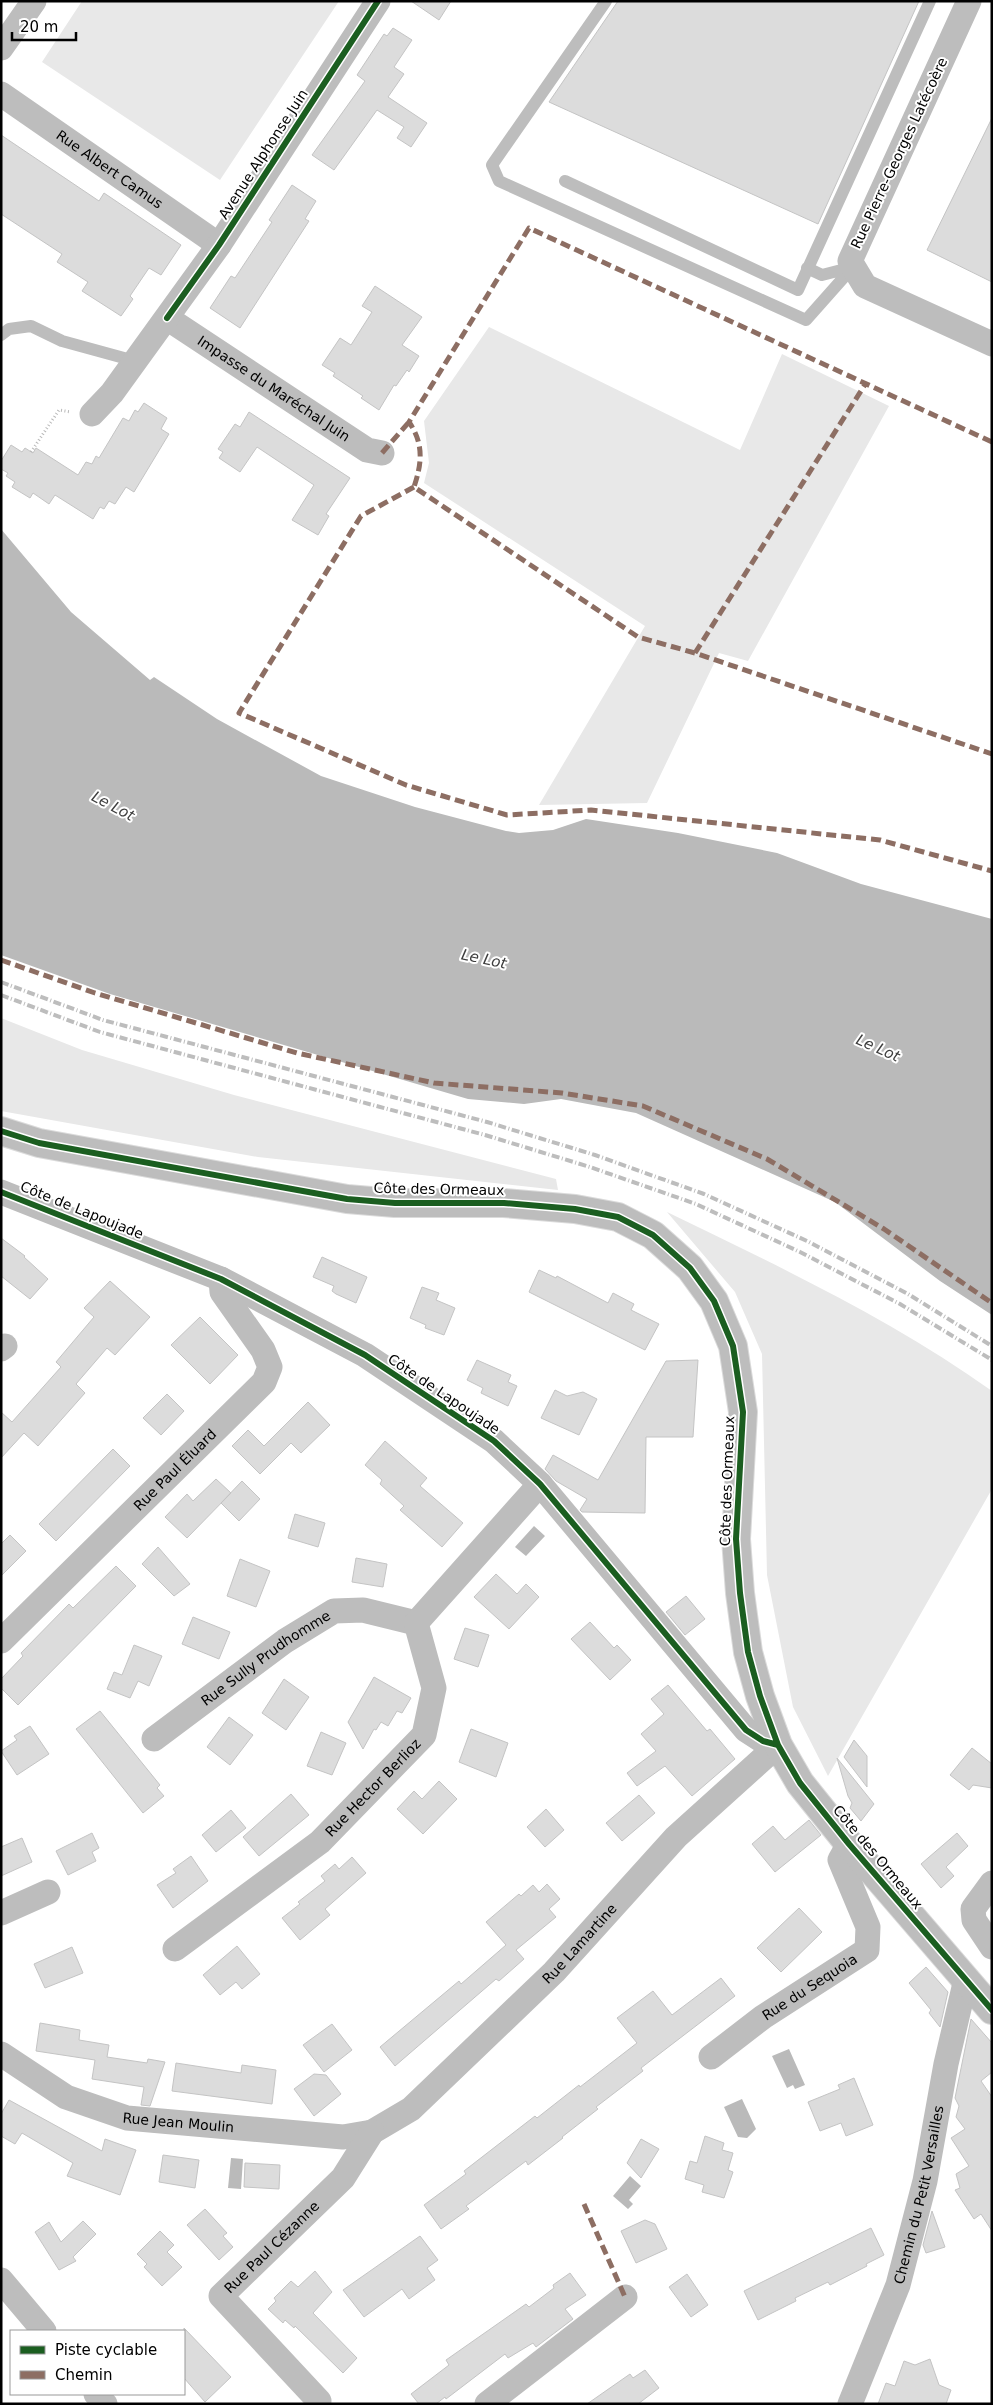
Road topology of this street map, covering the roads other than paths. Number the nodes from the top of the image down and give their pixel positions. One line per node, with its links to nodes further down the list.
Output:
1 (34, 1): 6 (street)
2 (378, 1): 9 (street, Avenue Alphonse Juin)
3 (606, 1): 10 (lane)
4 (930, 1): 11 (lane)
5 (969, 1): 10 (street, Rue Pierre-Georges Latécoère)
6 (1, 48)
7 (1, 94): 9 (street, Rue Albert Camus)
8 (566, 181): 11 (lane)
9 (219, 245): 12 (street, Avenue Alphonse Juin)
10 (853, 267): 11 (lane); 14 (street, Rue Pierre-Georges Latécoère)
11 (807, 268)
12 (166, 318): 15 (street, Avenue Alphonse Juin); 17 (street, Impasse du Maréchal Juin)
13 (1, 335): 15 (lane)
14 (992, 344)
15 (135, 361): 16 (street, Avenue Alphonse Juin)
16 (92, 414)
17 (382, 453)
18 (1, 1131): 25 (main road, Côte des Ormeaux)
19 (1, 1192): 20 (street, Côte de Lapoujade)
20 (221, 1279): 21 (street, Côte de Lapoujade); 23 (street, Rue Paul Éluard)
21 (540, 1484): 22 (street); 25 (street, Côte de Lapoujade)
22 (416, 1623): 24 (street, Rue Sully Prudhomme); 31 (street, Rue Hector Berlioz)
23 (1, 1641)
24 (154, 1739)
25 (778, 1745): 26 (main road, Côte des Ormeaux); 35 (street, Rue Lamartine)
26 (849, 1844): 32 (main road, Côte des Ormeaux); 34 (street, Rue du Sequoia)
27 (992, 1884): 30 (street)
28 (48, 1892): 29 (street)
29 (1, 1913)
30 (992, 1947)
31 (175, 1949)
32 (983, 1994): 41 (street, Chemin du Petit Versailles)
33 (1, 2054): 35 (street, Rue Jean Moulin)
34 (711, 2057)
35 (372, 2132): 39 (street, Rue Paul Cézanne)
36 (1, 2280): 38 (street)
37 (625, 2297): 40 (street)
38 (43, 2330)
39 (319, 2400)
40 (487, 2404)
41 (850, 2404)

